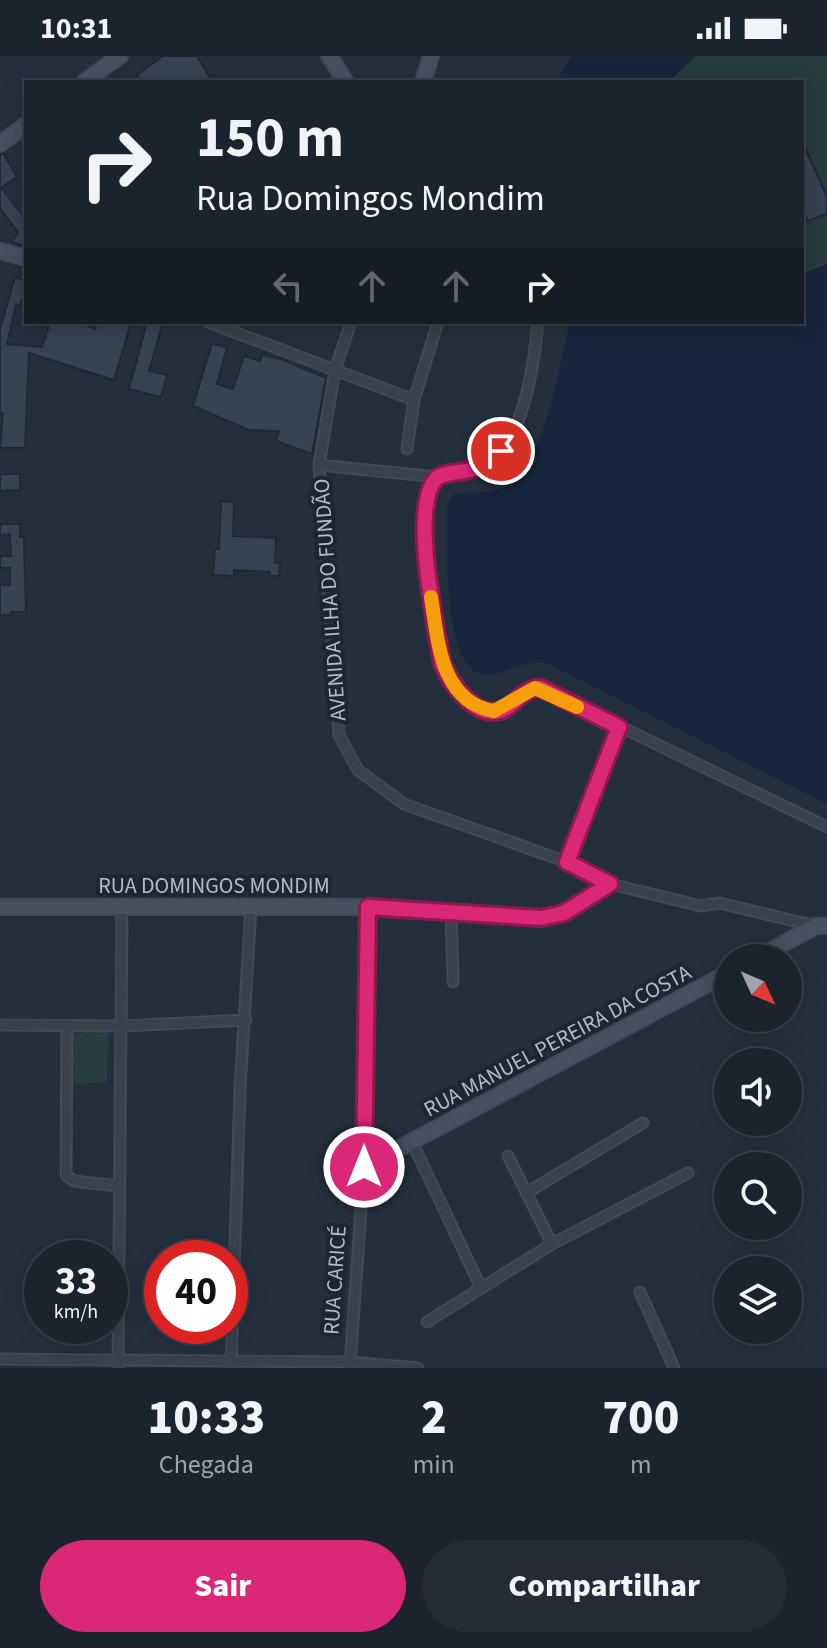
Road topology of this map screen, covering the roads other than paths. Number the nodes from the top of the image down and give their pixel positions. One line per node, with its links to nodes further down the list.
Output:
1 (120, 56): 4 (street)
2 (329, 56): 5 (street)
3 (431, 56): 6 (street)
4 (87, 80)
5 (345, 80)
6 (424, 80)
7 (24, 126): 8 (street)
8 (0, 144)
9 (0, 251): 10 (street)
10 (24, 257)
11 (213, 324): 15 (street)
12 (350, 324): 15 (street, AVENIDA ILHA DO FUNDÃO)
13 (437, 324): 16 (street)
14 (538, 324): 19 (street)
15 (335, 370): 16 (street); 18 (street, AVENIDA ILHA DO FUNDÃO)
16 (414, 400): 17 (street)
17 (407, 449)
18 (319, 465): 19 (street); 22 (street, AVENIDA ILHA DO FUNDÃO)
19 (437, 477): 20 (street)
20 (619, 727): 21 (street); 22 (street)
21 (827, 827)
22 (567, 862): 23 (street, AVENIDA ILHA DO FUNDÃO)
23 (610, 884): 28 (street, RUA DOMINGOS MONDIM); 29 (street, AVENIDA ILHA DO FUNDÃO)
24 (0, 907): 25 (street, RUA DOMINGOS MONDIM)
25 (122, 907): 26 (street, RUA DOMINGOS MONDIM); 36 (street)
26 (251, 907): 27 (street, RUA DOMINGOS MONDIM); 33 (street)
27 (368, 907): 28 (street, RUA DOMINGOS MONDIM); 40 (street, RUA CARICÉ)
28 (451, 912): 32 (street)
29 (822, 926): 30 (street)
30 (785, 944)
31 (714, 980): 38 (street, RUA MANUEL PEREIRA DA COSTA)
32 (453, 982)
33 (246, 1020): 36 (street); 50 (street)
34 (0, 1025): 35 (street)
35 (67, 1026): 36 (street); 42 (street)
36 (123, 1026): 42 (street)
37 (643, 1123): 43 (street)
38 (412, 1142): 40 (street, RUA MANUEL PEREIRA DA COSTA); 45 (street)
39 (508, 1156): 43 (street)
40 (364, 1167): 51 (street, RUA CARICÉ)
41 (688, 1173): 44 (street)
42 (117, 1186): 49 (street)
43 (526, 1193): 44 (street)
44 (552, 1244): 45 (street)
45 (481, 1288): 47 (street)
46 (640, 1292): 53 (street)
47 (427, 1322)
48 (0, 1359): 49 (street)
49 (118, 1365): 50 (street)
50 (230, 1365): 51 (street)
51 (350, 1365): 52 (street)
52 (418, 1368)
53 (674, 1368)

